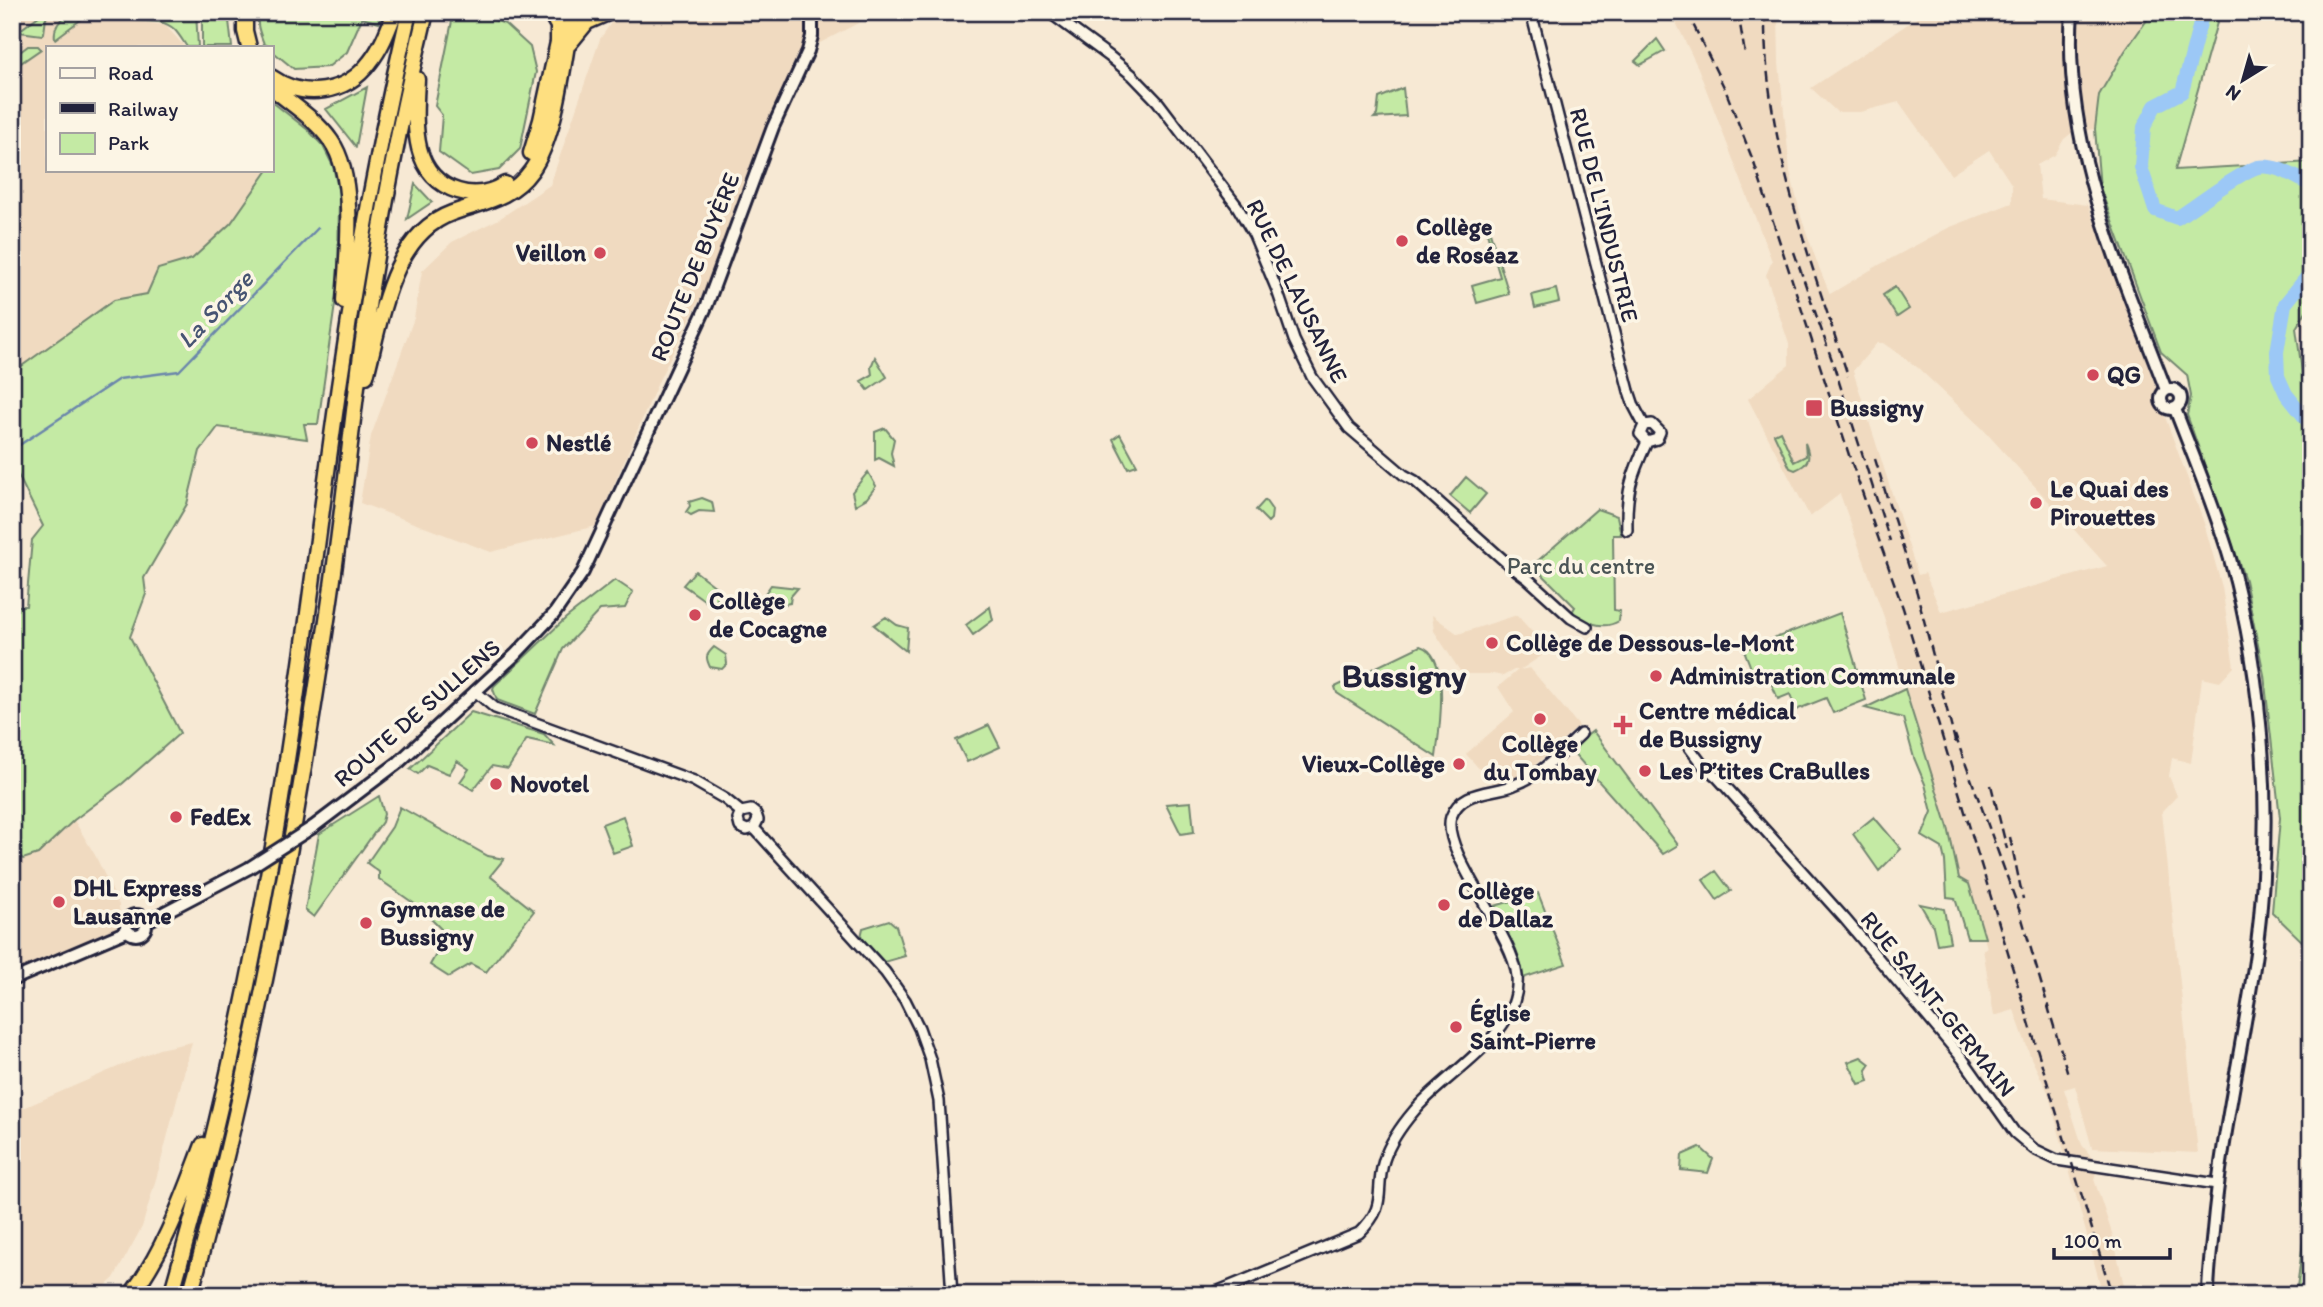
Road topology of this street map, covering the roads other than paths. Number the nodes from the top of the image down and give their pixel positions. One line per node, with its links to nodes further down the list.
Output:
1 (239, 12): 15 (highway)
2 (245, 12): 16 (highway)
3 (395, 12): 17 (highway)
4 (409, 12): 19 (highway)
5 (426, 12): 13 (highway)
6 (550, 12): 13 (highway)
7 (573, 12): 14 (highway)
8 (610, 12): 14 (highway)
9 (1049, 12): 25 (street, RUE DE LAUSANNE)
10 (1531, 12): 20 (street, RUE DE L'INDUSTRIE)
11 (2072, 12): 33 (main road)
12 (811, 13): 24 (main road, ROUTE DE BUYÈRE)
13 (419, 39): 21 (highway)
14 (568, 45): 21 (highway)
15 (243, 46)
16 (249, 46)
17 (273, 78)
18 (273, 89): 19 (highway)
19 (339, 383): 32 (highway)
20 (1644, 425): 22 (street); 22 (street)
21 (352, 431): 36 (highway)
22 (1647, 442): 23 (street)
23 (1627, 530)
24 (601, 533): 26 (main road, ROUTE DE SULLENS)
25 (1587, 627)
26 (475, 691): 29 (street); 31 (main road, ROUTE DE SULLENS, bridge)
27 (1581, 734): 38 (street)
28 (1686, 743): 33 (street, RUE SAINT-GERMAIN)
29 (741, 812): 30 (street); 30 (street)
30 (754, 828): 37 (street)
31 (12, 980)
32 (222, 1098): 34 (highway); 35 (highway)
33 (2217, 1184): 39 (main road)
34 (131, 1295)
35 (172, 1295)
36 (190, 1295)
37 (952, 1295)
38 (1209, 1295)
39 (2208, 1295)

